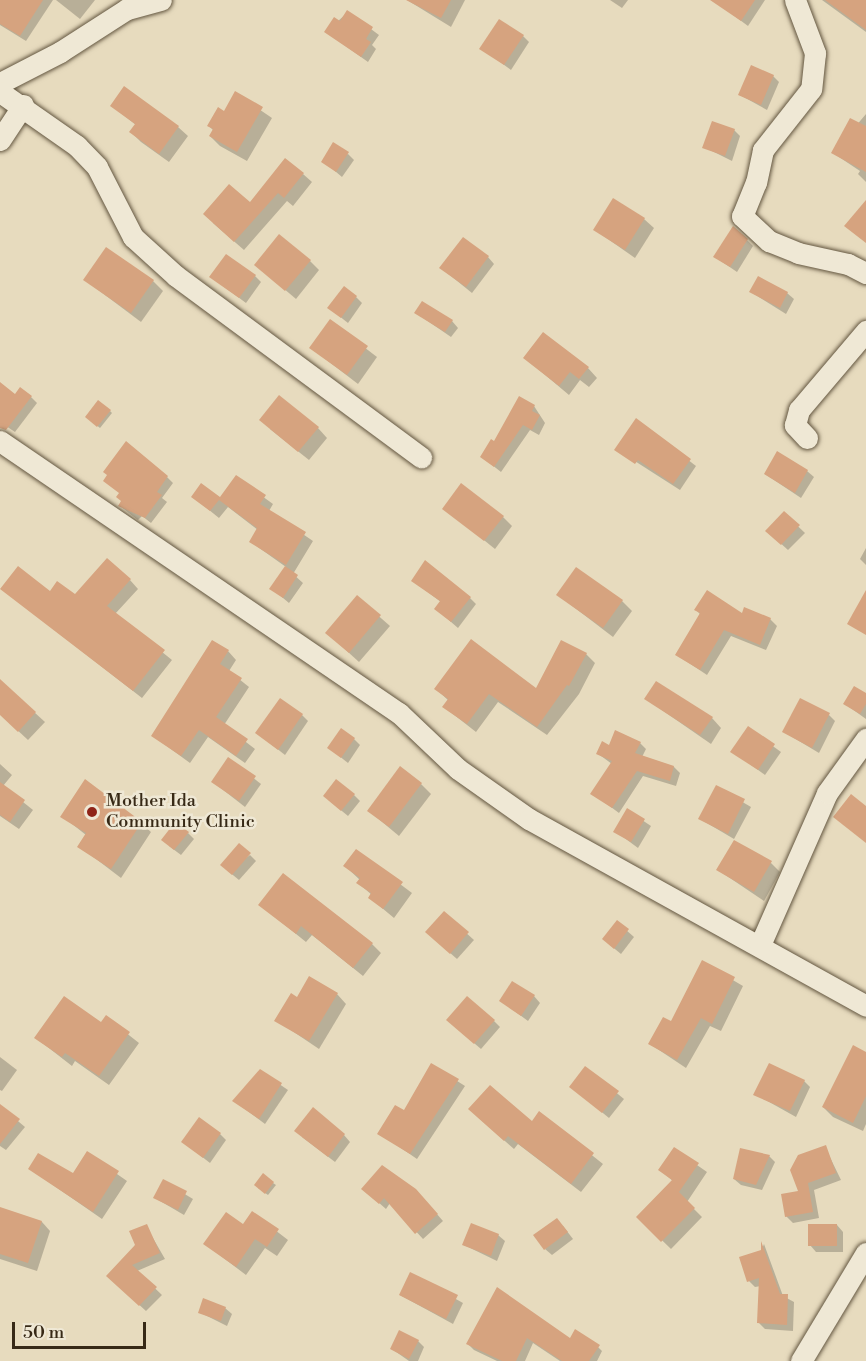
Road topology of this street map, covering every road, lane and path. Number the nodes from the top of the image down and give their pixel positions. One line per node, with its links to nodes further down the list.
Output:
1 (161, 0): 3 (street)
2 (795, 0): 7 (street)
3 (0, 83)
4 (0, 92): 5 (street)
5 (23, 105): 6 (street); 11 (street)
6 (0, 140)
7 (866, 273)
8 (866, 331): 9 (street)
9 (807, 438)
10 (0, 441): 13 (street)
11 (421, 457)
12 (866, 739): 13 (street)
13 (760, 945): 14 (street)
14 (866, 1006)
15 (866, 1253): 16 (street)
16 (801, 1361)

